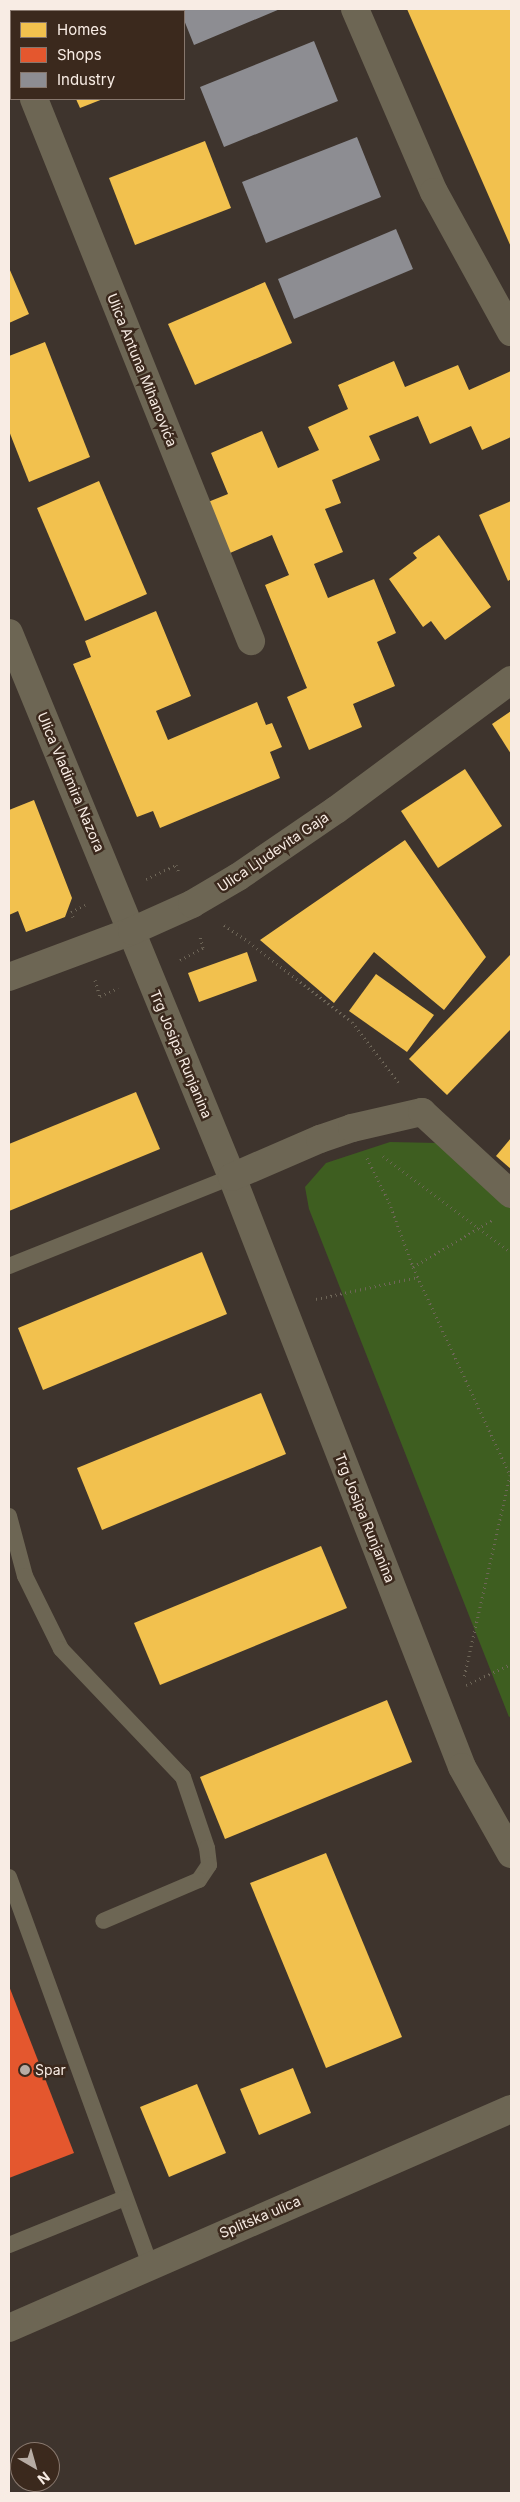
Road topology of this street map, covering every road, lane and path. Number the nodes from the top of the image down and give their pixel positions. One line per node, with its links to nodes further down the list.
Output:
1 (356, 9): 3 (street)
2 (34, 100): 5 (street, Ulica Antuna Mihanovića)
3 (511, 332)
4 (9, 633): 8 (street, Ulica Vladimira Nazora)
5 (251, 641)
6 (511, 680): 7 (street, Ulica Ljudevita Gaja)
7 (192, 904): 8 (street, Ulica Ljudevita Gaja); 10 (path)
8 (132, 931): 9 (street, Ulica Ljudevita Gaja); 12 (street, Trg Josipa Runjanina)
9 (9, 976)
10 (422, 1112): 11 (street); 13 (street)
11 (354, 1132): 12 (street); 15 (path); 18 (path)
12 (232, 1177): 17 (lane); 20 (street, Trg Josipa Runjanina)
13 (511, 1194)
14 (496, 1218): 15 (path)
15 (481, 1228): 16 (path); 18 (path)
16 (511, 1252)
17 (9, 1266)
18 (413, 1267): 19 (path)
19 (418, 1277): 20 (path); 21 (path)
20 (281, 1307): 24 (street, Trg Josipa Runjanina)
21 (510, 1476): 23 (path)
22 (9, 1516): 26 (lane)
23 (511, 1664)
24 (511, 1854)
25 (9, 1877): 28 (lane)
26 (103, 1921)
27 (511, 2109): 30 (street, Splitska ulica)
28 (126, 2198): 29 (lane); 30 (lane)
29 (9, 2245)
30 (150, 2264): 31 (street, Splitska ulica)
31 (9, 2328)

